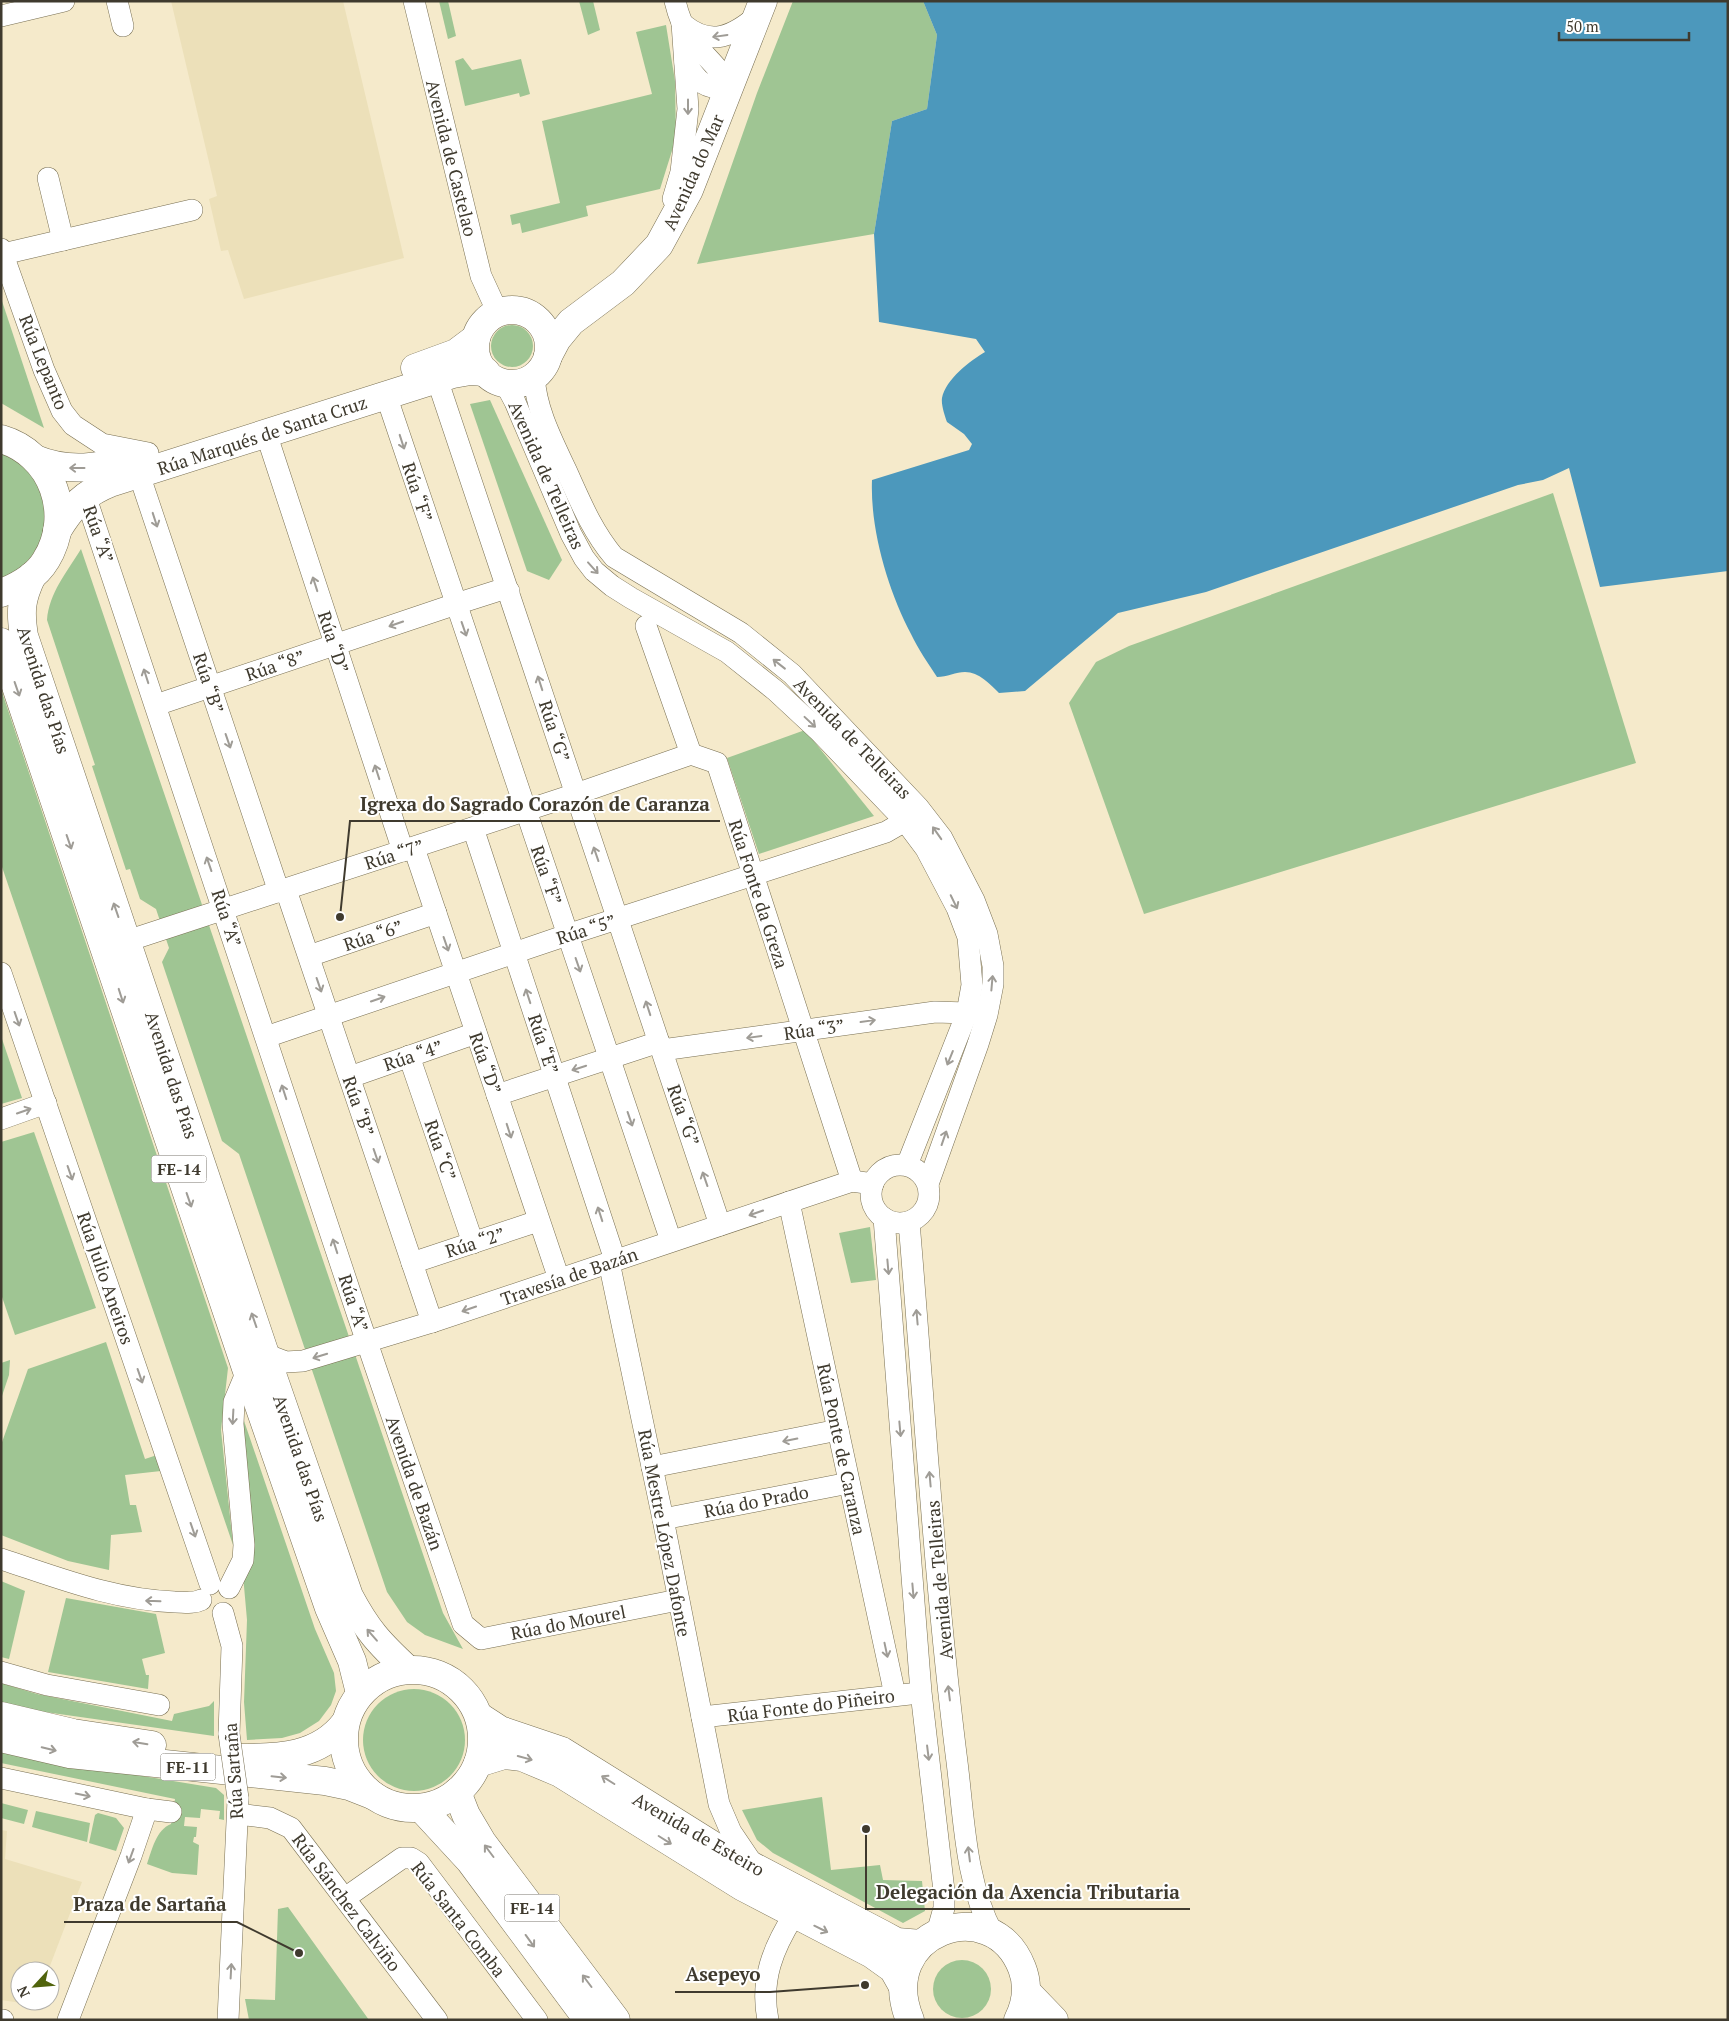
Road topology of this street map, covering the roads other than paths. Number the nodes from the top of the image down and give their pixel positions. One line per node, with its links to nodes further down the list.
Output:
1 (64, 1): 6 (street)
2 (117, 1): 8 (street)
3 (414, 1): 16 (street, Avenida de Castelao)
4 (675, 1): 7 (street)
5 (760, 9): 7 (street, one-way to 7); 10 (main road, Avenida do Mar)
6 (1, 16)
7 (682, 23): 9 (street); 10 (street)
8 (123, 26)
9 (685, 61): 10 (street); 14 (street, one-way to 14)
10 (730, 89): 14 (main road, Avenida do Mar)
11 (48, 178): 13 (street)
12 (192, 210): 13 (street)
13 (62, 240): 15 (street)
14 (659, 245): 17 (main road, Avenida do Mar)
15 (2, 252): 27 (street, Rúa Lepanto)
16 (498, 313): 18 (main road); 19 (main road)
17 (581, 313): 18 (main road, Avenida do Mar); 20 (main road, Avenida do Mar)
18 (534, 317): 20 (main road)
19 (476, 338): 21 (main road); 27 (main road, Rúa Marqués de Santa Cruz)
20 (541, 366): 21 (main road); 72 (street, Avenida de Telleiras, one-way to 20)
21 (495, 378): 22 (main road, Rúa Marqués de Santa Cruz); 42 (street, Avenida de Telleiras, one-way to 42)
22 (437, 379): 23 (main road, Rúa Marqués de Santa Cruz); 31 (street, Rúa “G”)
23 (386, 395): 24 (main road, Rúa Marqués de Santa Cruz); 33 (street, Rúa “F”, one-way to 33)
24 (266, 433): 27 (main road, Rúa Marqués de Santa Cruz); 36 (street, Rúa “D”, one-way to 24)
25 (1, 439): 26 (main road)
26 (35, 459): 27 (main road, Rúa Marqués de Santa Cruz, one-way to 26); 29 (main road)
27 (144, 463): 28 (main road, Rúa Marqués de Santa Cruz); 37 (street, Rúa “B”, one-way to 37)
28 (85, 495): 29 (main road, Rúa Marqués de Santa Cruz); 38 (street, Rúa “A”, one-way to 28)
29 (57, 531): 30 (main road)
30 (32, 576): 32 (main road); 51 (main road, Avenida das Pías / FE-14, one-way to 30)
31 (509, 590): 33 (street, Rúa “8”); 40 (street, Rúa “G”, one-way to 31)
32 (1, 593)
33 (456, 604): 36 (street, Rúa “8”, one-way to 36); 41 (street, Rúa “F”, one-way to 41)
34 (646, 626): 39 (street)
35 (1, 642): 85 (main road, Avenida das Pías / FE-14, one-way to 85)
36 (335, 645): 37 (street, Rúa “8”); 44 (street, Rúa “D”, one-way to 36)
37 (210, 687): 38 (street, Rúa “8”); 46 (street, Rúa “B”, one-way to 46)
38 (156, 705): 47 (street, Rúa “A”, one-way to 38)
39 (691, 754): 40 (street, Rúa “7”); 45 (street, Rúa Fonte da Greza)
40 (576, 794): 41 (street, Rúa “7”); 49 (street, Rúa “G”, one-way to 40)
41 (526, 811): 43 (street, Rúa “7”); 50 (street, Rúa “F”)
42 (905, 820): 45 (street, Rúa “5”); 56 (street, Avenida de Telleiras, one-way to 56)
43 (473, 828): 44 (street, Rúa “7”); 52 (street, Rúa “E”)
44 (409, 850): 46 (street, Rúa “7”); 48 (street, Rúa “D”)
45 (754, 875): 49 (street, Rúa “5”); 58 (street, Rúa Fonte da Greza)
46 (283, 891): 47 (street, Rúa “7”); 53 (street, Rúa “B”)
47 (224, 910): 51 (street, Rúa “7”); 60 (street, Rúa “A”)
48 (436, 913): 53 (street, Rúa “6”); 55 (street, Rúa “D”, one-way to 55)
49 (618, 918): 50 (street, Rúa “5”); 61 (street, Rúa “G”, one-way to 49)
50 (568, 935): 52 (street, Rúa “5”); 63 (street, Rúa “F”, one-way to 63)
51 (127, 940): 85 (main road, Avenida das Pías / FE-14, one-way to 51)
52 (514, 954): 55 (street, Rúa “5”); 64 (street, Rúa “E”, one-way to 52)
53 (309, 956): 57 (street, Rúa “B”, one-way to 57)
54 (1, 973): 67 (street, Rúa Julio Aneiros, one-way to 67)
55 (456, 973): 57 (street, Rúa “5”, one-way to 55); 59 (street, Rúa “D”)
56 (967, 1014): 58 (street, Rúa “3”, one-way to 56); 69 (street, Avenida de Telleiras, one-way to 69)
57 (329, 1016): 60 (street, Rúa “5”); 65 (street, Rúa “B”)
58 (803, 1030): 61 (street, Rúa “3”, one-way to 61); 70 (street, Rúa Fonte da Greza)
59 (476, 1033): 62 (street, Rúa “4”); 66 (street, Rúa “D”)
60 (266, 1037): 84 (street, Rúa “A”, one-way to 60)
61 (660, 1046): 63 (street, Rúa “3”); 77 (street, Rúa “G”, one-way to 61)
62 (409, 1056): 65 (street, Rúa “4”); 79 (street, Rúa “C”)
63 (609, 1058): 64 (street, Rúa “3”, one-way to 64); 78 (street, Rúa “F”, one-way to 78)
64 (555, 1076): 66 (street, Rúa “3”); 80 (street, Rúa “E”, one-way to 64)
65 (350, 1077): 81 (street, Rúa “B”, one-way to 81)
66 (497, 1095): 75 (street, Rúa “D”, one-way to 75)
67 (46, 1103): 68 (street, one-way to 67); 91 (street, Rúa Julio Aneiros, one-way to 91)
68 (1, 1118)
69 (907, 1166): 71 (street); 72 (street)
70 (852, 1181): 71 (street, Travesía de Bazán); 73 (street, Travesía de Bazán)
71 (873, 1184): 74 (street)
72 (928, 1184): 76 (street)
73 (788, 1202): 77 (street, Travesía de Bazán, one-way to 77); 86 (street, Rúa Ponte de Caranza)
74 (884, 1218): 76 (street); 96 (street, Avenida de Telleiras, one-way to 96)
75 (538, 1221): 79 (street, Rúa “2”); 82 (street, Rúa “D”)
76 (909, 1222): 118 (street, Avenida de Telleiras, one-way to 76)
77 (720, 1225): 78 (street, Travesía de Bazán)
78 (671, 1241): 80 (street, Travesía de Bazán)
79 (472, 1243): 81 (street, Rúa “2”)
80 (612, 1261): 82 (street, Travesía de Bazán); 87 (street, Rúa Mestre López Dafonte)
81 (412, 1263): 83 (street, Rúa “B”)
82 (559, 1279): 83 (street, Travesía de Bazán, one-way to 83)
83 (432, 1322): 84 (street, Travesía de Bazán)
84 (367, 1342): 85 (street, Travesía de Bazán, one-way to 85); 93 (street, Avenida de Bazán)
85 (256, 1363): 91 (street, one-way to 91); 94 (main road, Avenida das Pías / FE-14, one-way to 85); 97 (main road, Avenida das Pías / FE-14)
86 (838, 1430): 87 (street, one-way to 87); 88 (street, Rúa Ponte de Caranza)
87 (652, 1467): 89 (street, Rúa Mestre López Dafonte)
88 (849, 1483): 89 (street, Rúa do Prado); 98 (street, Rúa Ponte de Caranza, one-way to 98)
89 (663, 1519): 92 (street, Rúa Mestre López Dafonte)
90 (1, 1559): 91 (street, one-way to 90)
91 (213, 1591): 110 (street, Rúa Sartaña, bridge)
92 (678, 1600): 93 (street, Rúa do Mourel); 102 (street, Rúa Mestre López Dafonte)
93 (463, 1624)
94 (407, 1669): 97 (main road); 101 (main road)
95 (1, 1672): 99 (street)
96 (921, 1692): 98 (street, Rúa Fonte do Piñeiro); 119 (street, Avenida de Telleiras, one-way to 119)
97 (360, 1693): 103 (main road)
98 (895, 1695): 102 (street, Rúa Fonte do Piñeiro)
99 (159, 1705)
100 (1, 1716): 103 (main road, FE-11, one-way to 100)
101 (480, 1717): 105 (main road); 114 (main road, Avenida de Esteiro, one-way to 101)
102 (702, 1717): 109 (street, Rúa Mestre López Dafonte)
103 (345, 1723): 108 (main road)
104 (1, 1738): 108 (main road, FE-11, one-way to 108)
105 (478, 1763): 107 (main road); 117 (main road, Avenida de Esteiro, one-way to 117)
106 (1, 1778): 112 (street, one-way to 112)
107 (457, 1792): 111 (main road); 127 (main road, FE-14, one-way to 107)
108 (373, 1796): 111 (main road)
109 (719, 1804): 114 (street); 115 (street, Rúa Mestre López Dafonte)
110 (238, 1806): 116 (street, Rúa Sánchez Calviño); 123 (street, Rúa Sartaña, one-way to 110)
111 (422, 1809): 126 (main road, FE-14, one-way to 126)
112 (147, 1810): 113 (street); 122 (street, one-way to 122)
113 (171, 1812)
114 (686, 1830): 115 (main road, Avenida de Esteiro)
115 (755, 1868): 119 (main road, Avenida de Esteiro)
116 (345, 1898): 124 (street, Rúa Sánchez Calviño); 125 (street, Rúa Santa Comba)
117 (794, 1915): 120 (main road, Avenida de Esteiro, one-way to 120); 128 (street)
118 (993, 1934): 119 (main road, Avenida de Esteiro); 121 (main road)
119 (929, 1938): 120 (main road)
120 (902, 1985): 129 (main road)
121 (1027, 1992): 130 (main road); 131 (main road)
122 (68, 2020)
123 (228, 2020)
124 (437, 2020)
125 (537, 2020)
126 (588, 2020)
127 (616, 2020)
128 (768, 2020)
129 (910, 2020)
130 (1018, 2020)
131 (1054, 2020)

